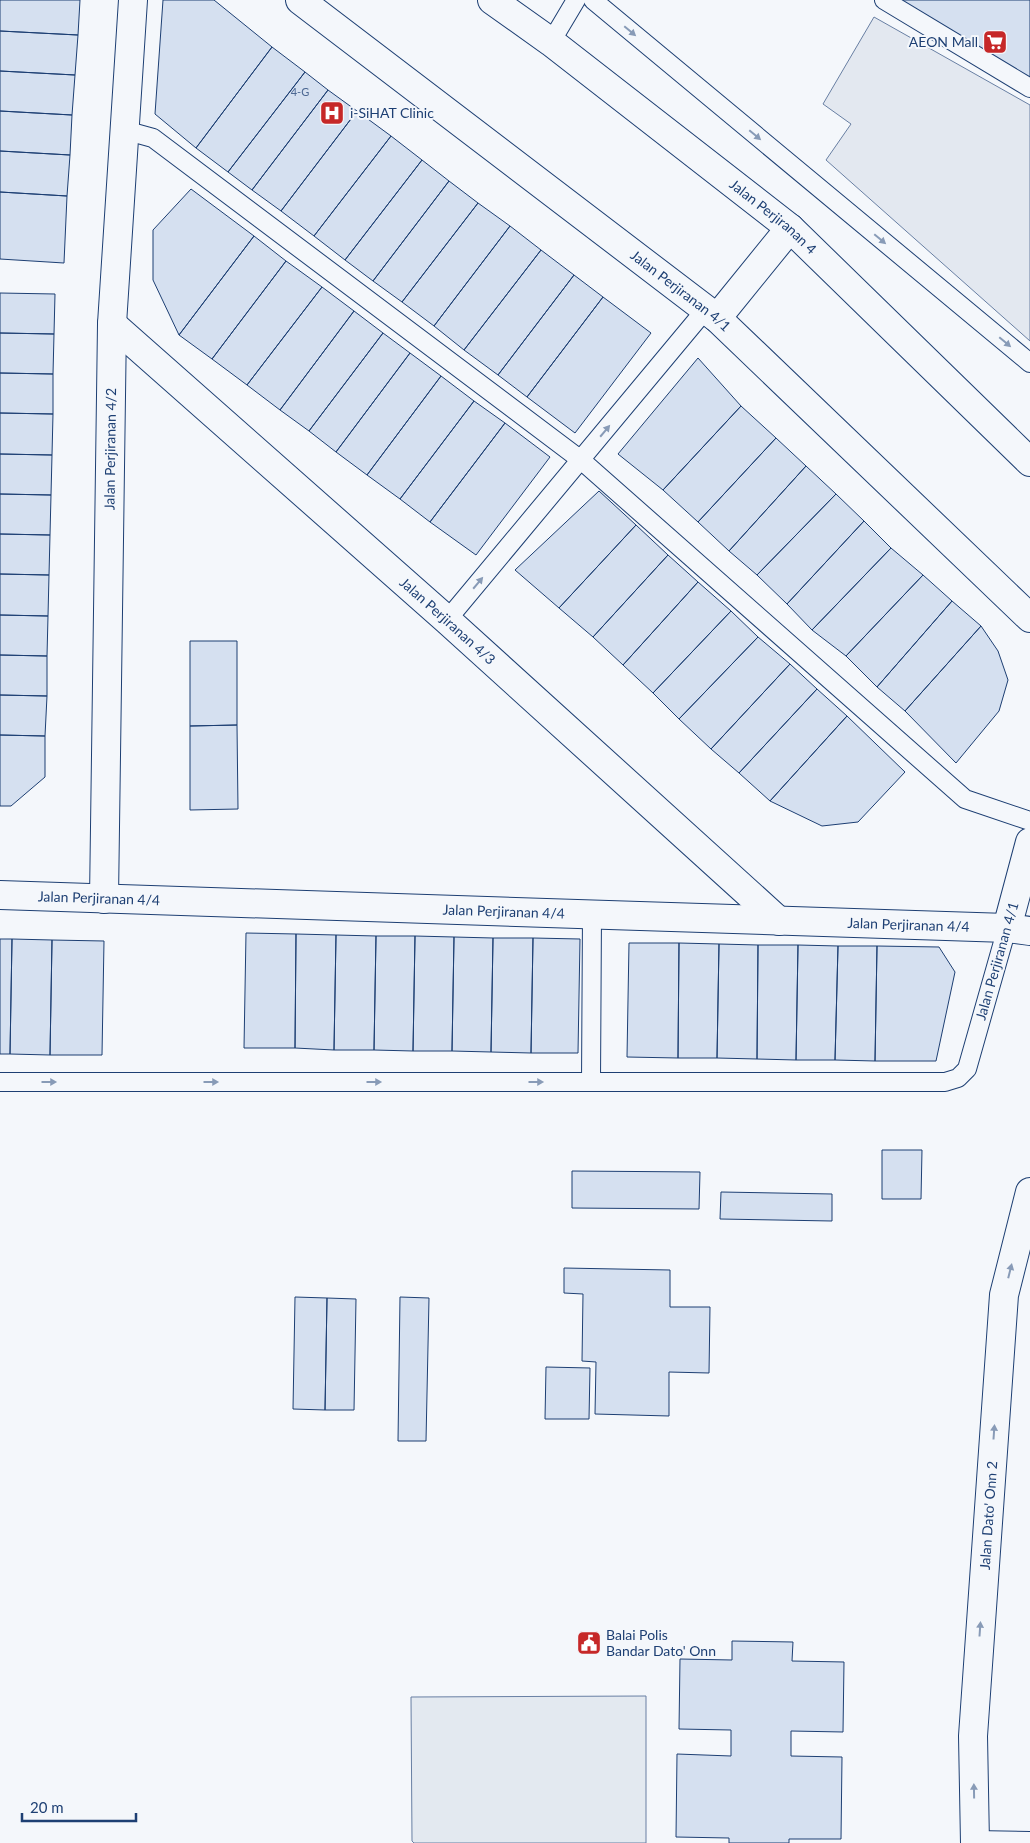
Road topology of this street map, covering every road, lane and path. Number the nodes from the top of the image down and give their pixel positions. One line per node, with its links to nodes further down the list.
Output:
1 (133, 0): 9 (street, Jalan Perjiranan 4/2)
2 (300, 0): 11 (street, Jalan Perjiranan 4/1)
3 (492, 0): 7 (street, Jalan Perjiranan 4)
4 (576, 0): 7 (lane)
5 (593, 0): 13 (lane, one-way to 13)
6 (884, 0): 8 (lane)
7 (551, 42): 10 (street, Jalan Perjiranan 4)
8 (1030, 88)
9 (124, 130): 12 (street, Jalan Perjiranan 4/2); 14 (lane)
10 (790, 228): 11 (street); 15 (street, Jalan Perjiranan 4)
11 (711, 314): 14 (lane, one-way to 11); 16 (street, Jalan Perjiranan 4/1)
12 (112, 324): 17 (street, Jalan Perjiranan 4/3); 21 (street, Jalan Perjiranan 4/2)
13 (1030, 363)
14 (581, 460): 17 (lane, one-way to 14); 18 (lane)
15 (1030, 462)
16 (1030, 618)
17 (447, 620): 23 (street, Jalan Perjiranan 4/3)
18 (1030, 822)
19 (1030, 842): 24 (street, Jalan Perjiranan 4/1)
20 (0, 895): 21 (street, Jalan Perjiranan 4/4)
21 (104, 899): 22 (street, Jalan Perjiranan 4/4)
22 (592, 914): 23 (street, Jalan Perjiranan 4/4); 26 (lane)
23 (779, 921): 24 (street, Jalan Perjiranan 4/4)
24 (1022, 933): 26 (lane, Jalan Perjiranan 4/1)
25 (0, 1082): 26 (lane, one-way to 26)
26 (591, 1082)
27 (1030, 1192): 29 (street, Jalan Dato' Onn 2, one-way to 27)
28 (1030, 1841): 29 (lane)
29 (975, 1842)

